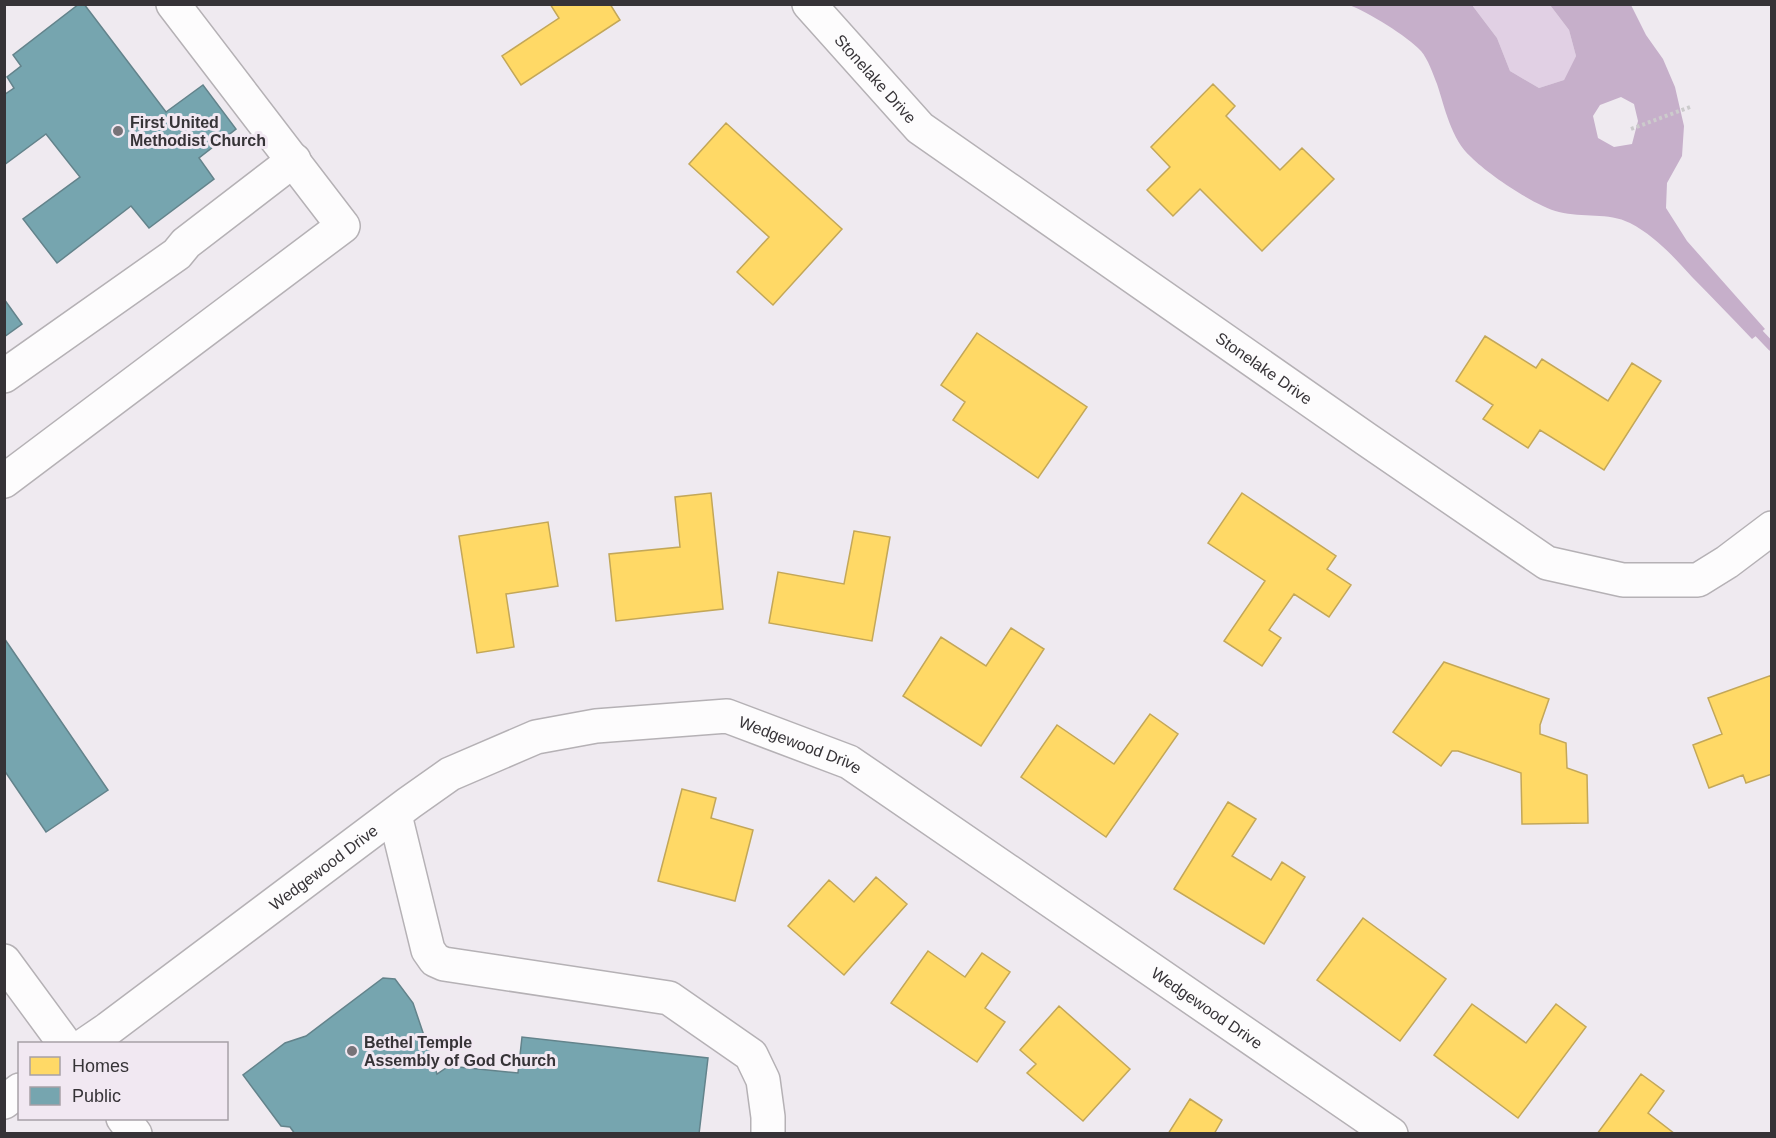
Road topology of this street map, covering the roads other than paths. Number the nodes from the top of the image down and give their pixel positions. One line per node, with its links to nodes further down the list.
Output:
1 (173, 4): 3 (street)
2 (809, 4): 6 (street, Stonelake Drive)
3 (294, 160): 4 (street); 5 (street)
4 (4, 376)
5 (4, 481)
6 (1772, 528)
7 (394, 815): 10 (street, Wedgewood Drive); 15 (street); 16 (street, Wedgewood Drive)
8 (4, 961): 9 (street)
9 (64, 1042)
10 (89, 1042)
11 (18, 1092): 12 (street)
12 (4, 1102)
13 (124, 1120): 14 (street)
14 (135, 1134)
15 (768, 1134)
16 (1391, 1134)

